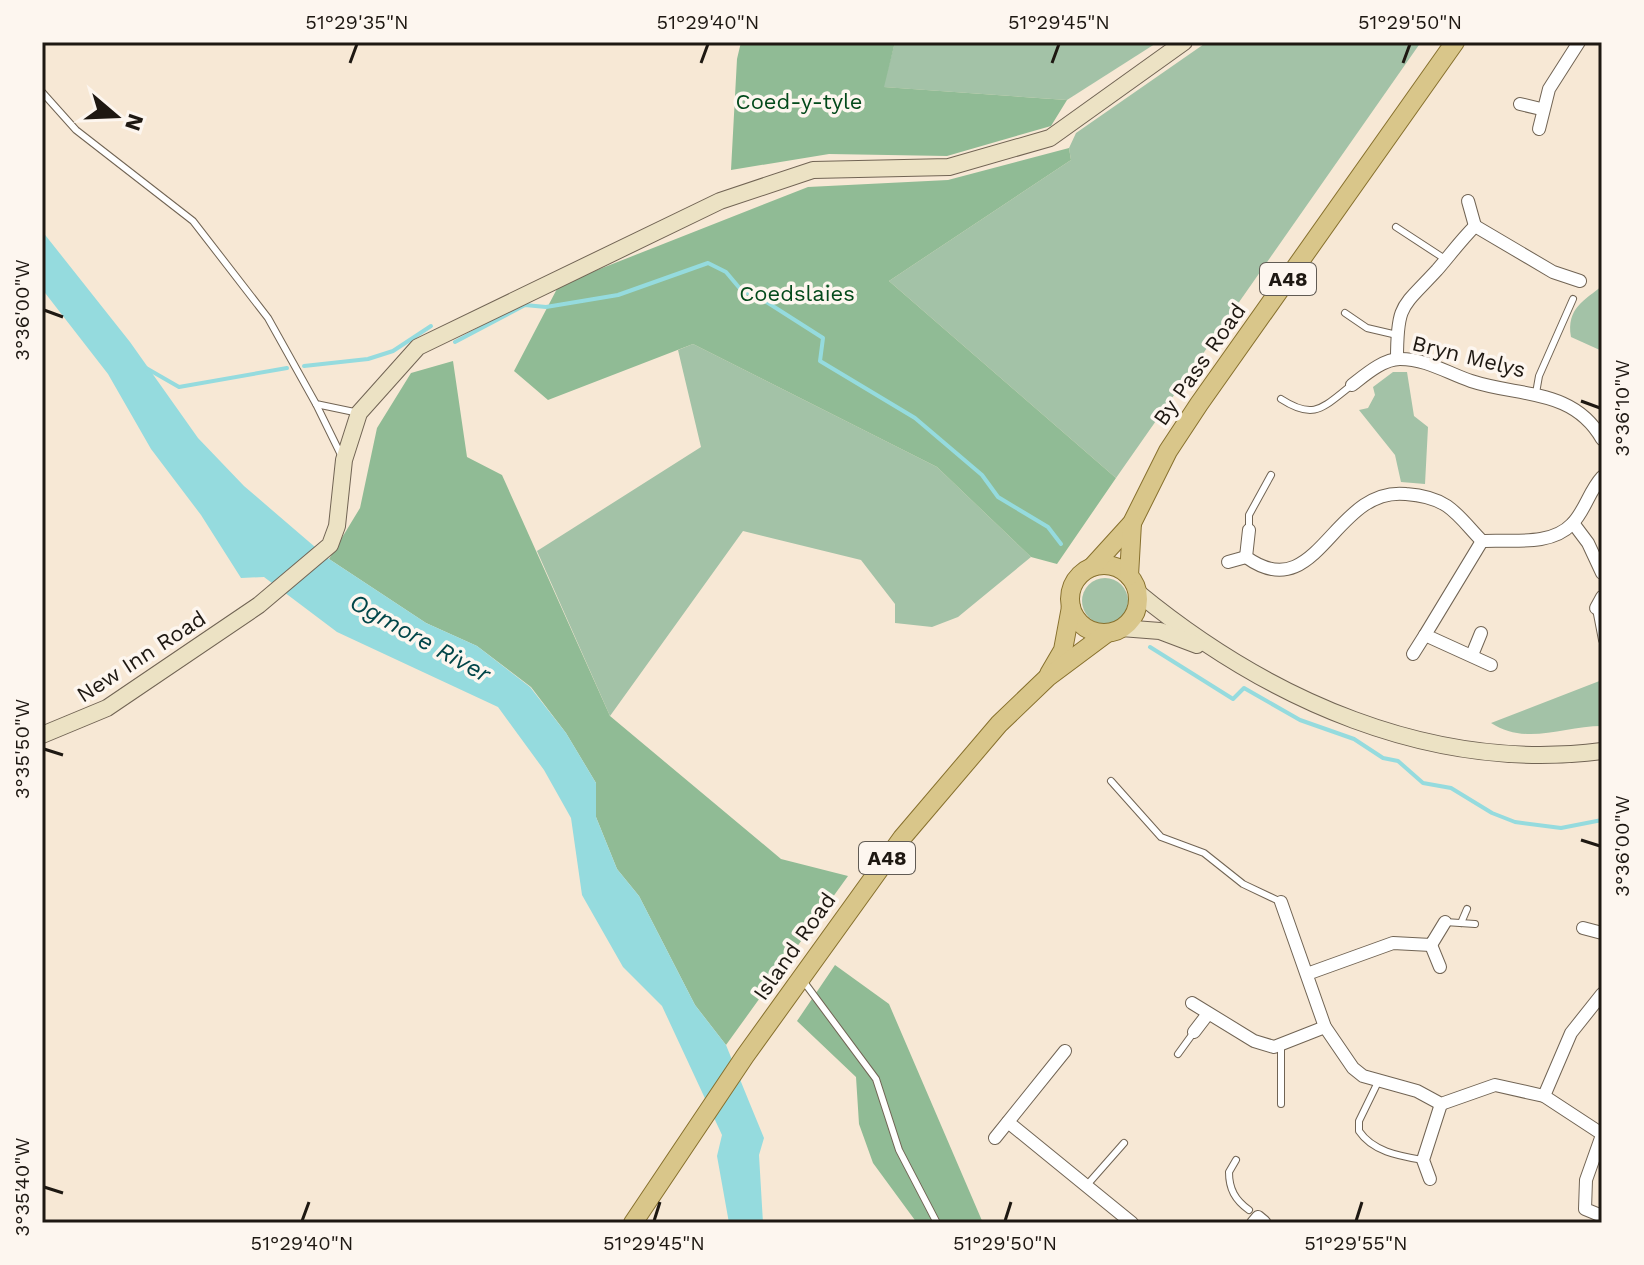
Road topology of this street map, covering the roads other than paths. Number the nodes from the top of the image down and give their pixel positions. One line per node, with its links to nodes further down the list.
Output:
1 (1184, 42): 21 (street)
2 (1455, 42): 26 (main road, By Pass Road / A48)
3 (1579, 42): 6 (street)
4 (42, 92): 20 (lane)
5 (1520, 104): 6 (street)
6 (1541, 109): 7 (street)
7 (1539, 129)
8 (1468, 201): 9 (street)
9 (1475, 226): 11 (street); 12 (street)
10 (1396, 227): 11 (lane)
11 (1445, 259): 15 (street)
12 (1580, 281)
13 (1573, 299): 18 (lane)
14 (1345, 313): 15 (lane)
15 (1397, 335): 16 (street)
16 (1397, 359): 17 (street, Bryn Melys); 18 (street, Bryn Melys)
17 (1352, 385): 19 (lane, Bryn Melys)
18 (1536, 393): 22 (street, Bryn Melys)
19 (1281, 399)
20 (316, 404): 21 (lane); 23 (lane)
21 (359, 413): 23 (street)
22 (1602, 439)
23 (344, 460): 46 (street, New Inn Road)
24 (1271, 475): 28 (lane)
25 (1602, 477): 27 (street)
26 (1132, 523): 32 (main road, By Pass Road / A48); 34 (main road, By Pass Road / A48)
27 (1573, 523): 29 (street); 33 (street)
28 (1249, 530): 30 (street)
29 (1482, 541): 30 (street); 39 (street)
30 (1246, 557): 31 (street)
31 (1228, 562)
32 (1092, 567): 34 (main road); 36 (main road)
33 (1602, 573)
34 (1133, 584): 37 (main road); 43 (street)
35 (1599, 602): 40 (lane)
36 (1071, 607): 37 (main road); 45 (main road, Island Road / A48)
37 (1114, 630): 43 (street); 45 (main road, Island Road / A48)
38 (1481, 633): 42 (street)
39 (1425, 635): 41 (street); 42 (street)
40 (1602, 640)
41 (1413, 654)
42 (1472, 655): 44 (street)
43 (1225, 656): 47 (street)
44 (1491, 665)
45 (1048, 677): 59 (main road, Island Road / A48)
46 (42, 735)
47 (1602, 751)
48 (1111, 781): 49 (lane)
49 (1281, 902): 58 (street)
50 (1467, 909): 52 (lane)
51 (1445, 922): 52 (lane); 56 (street)
52 (1461, 923): 53 (lane)
53 (1475, 924)
54 (1583, 928): 55 (street)
55 (1602, 933)
56 (1431, 945): 57 (street); 58 (street)
57 (1440, 967)
58 (1307, 974): 63 (street)
59 (802, 979): 82 (main road, Island Road / A48); 83 (lane)
60 (1602, 994): 69 (street)
61 (1192, 1003): 62 (street)
62 (1207, 1015): 64 (street); 65 (street)
63 (1325, 1027): 65 (street); 68 (street)
64 (1194, 1032): 67 (lane)
65 (1281, 1044): 70 (lane)
66 (1065, 1051): 72 (street)
67 (1178, 1054)
68 (1378, 1082): 71 (street); 77 (lane)
69 (1544, 1096): 71 (street); 73 (street)
70 (1281, 1104)
71 (1441, 1104): 77 (street)
72 (1008, 1122): 74 (street); 79 (street)
73 (1602, 1135): 80 (street)
74 (995, 1138)
75 (1124, 1143): 79 (lane)
76 (1236, 1160): 81 (lane)
77 (1423, 1160): 78 (street)
78 (1430, 1179)
79 (1086, 1186): 84 (street)
80 (1602, 1216)
81 (1258, 1219)
82 (633, 1223)
83 (937, 1223)
84 (1132, 1223)

